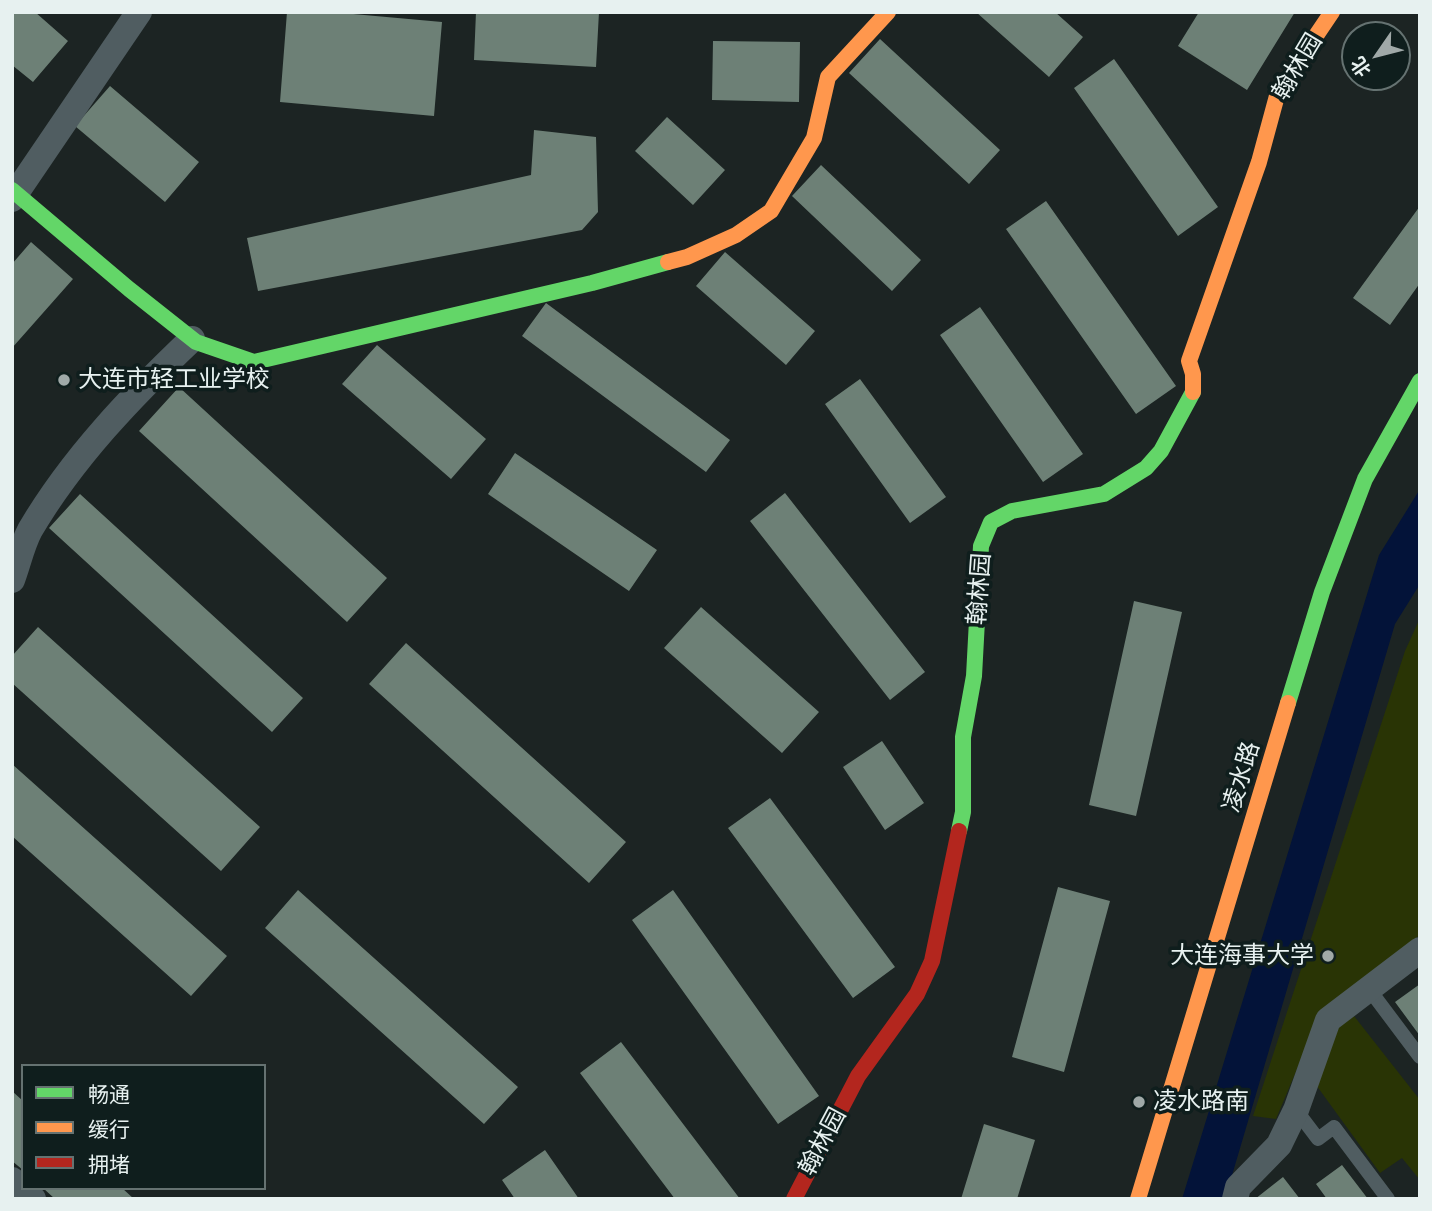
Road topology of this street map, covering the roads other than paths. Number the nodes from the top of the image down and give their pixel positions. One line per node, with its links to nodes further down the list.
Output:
1 (139, 12): 4 (street)
2 (888, 12): 5 (street)
3 (1332, 12): 12 (street, 翰林园)
4 (13, 194): 5 (street)
5 (192, 339): 7 (street)
6 (1420, 381): 13 (street, 凌水路)
7 (12, 580)
8 (1420, 950): 9 (street)
9 (1369, 989): 10 (lane); 11 (street)
10 (1420, 1057)
11 (1296, 1110): 14 (street); 15 (lane)
12 (794, 1199)
13 (1138, 1199)
14 (1236, 1199)
15 (1388, 1199)

